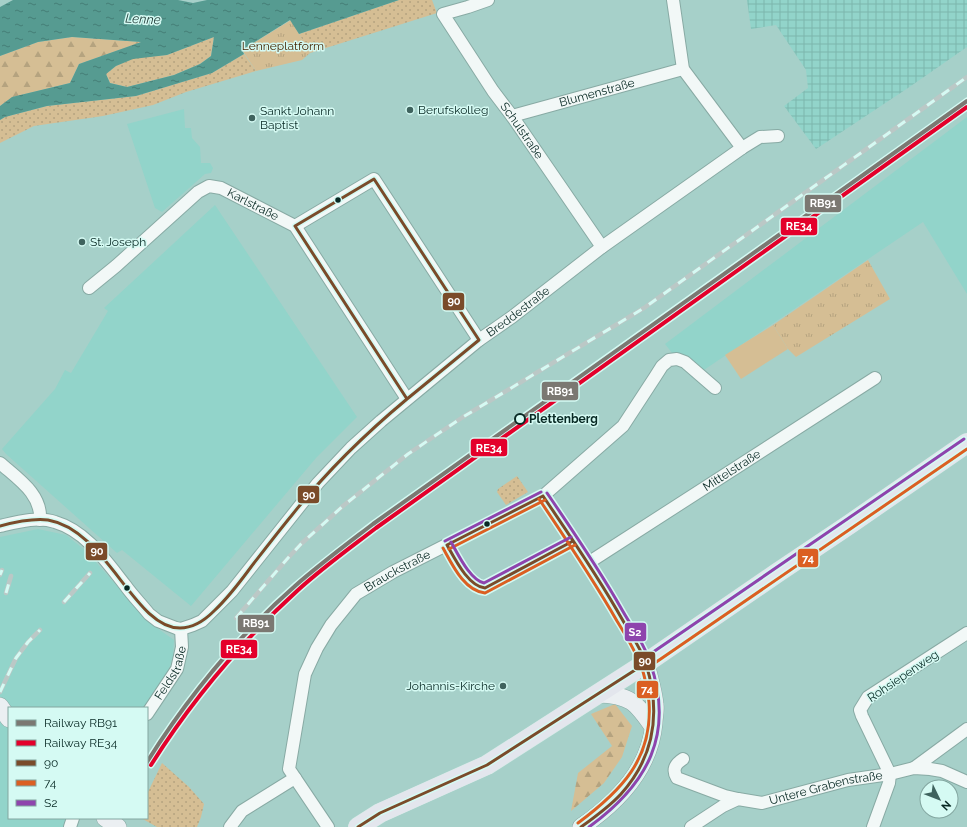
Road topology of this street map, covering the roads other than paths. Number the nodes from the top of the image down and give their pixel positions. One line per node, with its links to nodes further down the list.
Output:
1 (488, 0): 4 (street, Schulstraße)
2 (673, 0): 3 (street)
3 (683, 69): 4 (street, Blumenstraße); 6 (street)
4 (512, 116): 8 (street, Schulstraße)
5 (778, 136): 6 (street, Breddestraße)
6 (742, 148): 8 (street, Breddestraße)
7 (295, 226): 9 (street, Karlstraße); 10 (street); 13 (street, Karlstraße)
8 (602, 247): 10 (street, Breddestraße)
9 (89, 288)
10 (479, 340): 13 (street, Breddestraße)
11 (875, 378): 19 (street, Mittelstraße)
12 (714, 388): 16 (street, Brauckstraße)
13 (407, 399): 20 (street, Breddestraße)
14 (967, 443): 22 (main road)
15 (0, 463): 17 (street)
16 (543, 496): 19 (street); 31 (street, Brauckstraße)
17 (40, 520): 18 (street); 20 (street)
18 (0, 526)
19 (588, 563): 22 (street)
20 (181, 629): 25 (street, Feldstraße)
21 (967, 633): 32 (street, Rohsiepenweg)
22 (646, 663): 23 (main road); 27 (main road)
23 (598, 694): 27 (main road); 39 (main road)
24 (0, 706): 26 (main road)
25 (148, 713)
26 (8, 718)
27 (653, 727): 40 (main road)
28 (967, 729): 30 (street)
29 (683, 759): 34 (street, Untere Grabenstraße)
30 (914, 768): 32 (street, Untere Grabenstraße); 33 (street)
31 (292, 774): 37 (street); 38 (street)
32 (890, 774): 34 (street, Untere Grabenstraße); 42 (street)
33 (967, 782)
34 (738, 799): 41 (street)
35 (106, 819): 36 (main road)
36 (118, 827)
37 (230, 827)
38 (328, 827)
39 (358, 827)
40 (581, 827)
41 (691, 827)
42 (874, 827)

